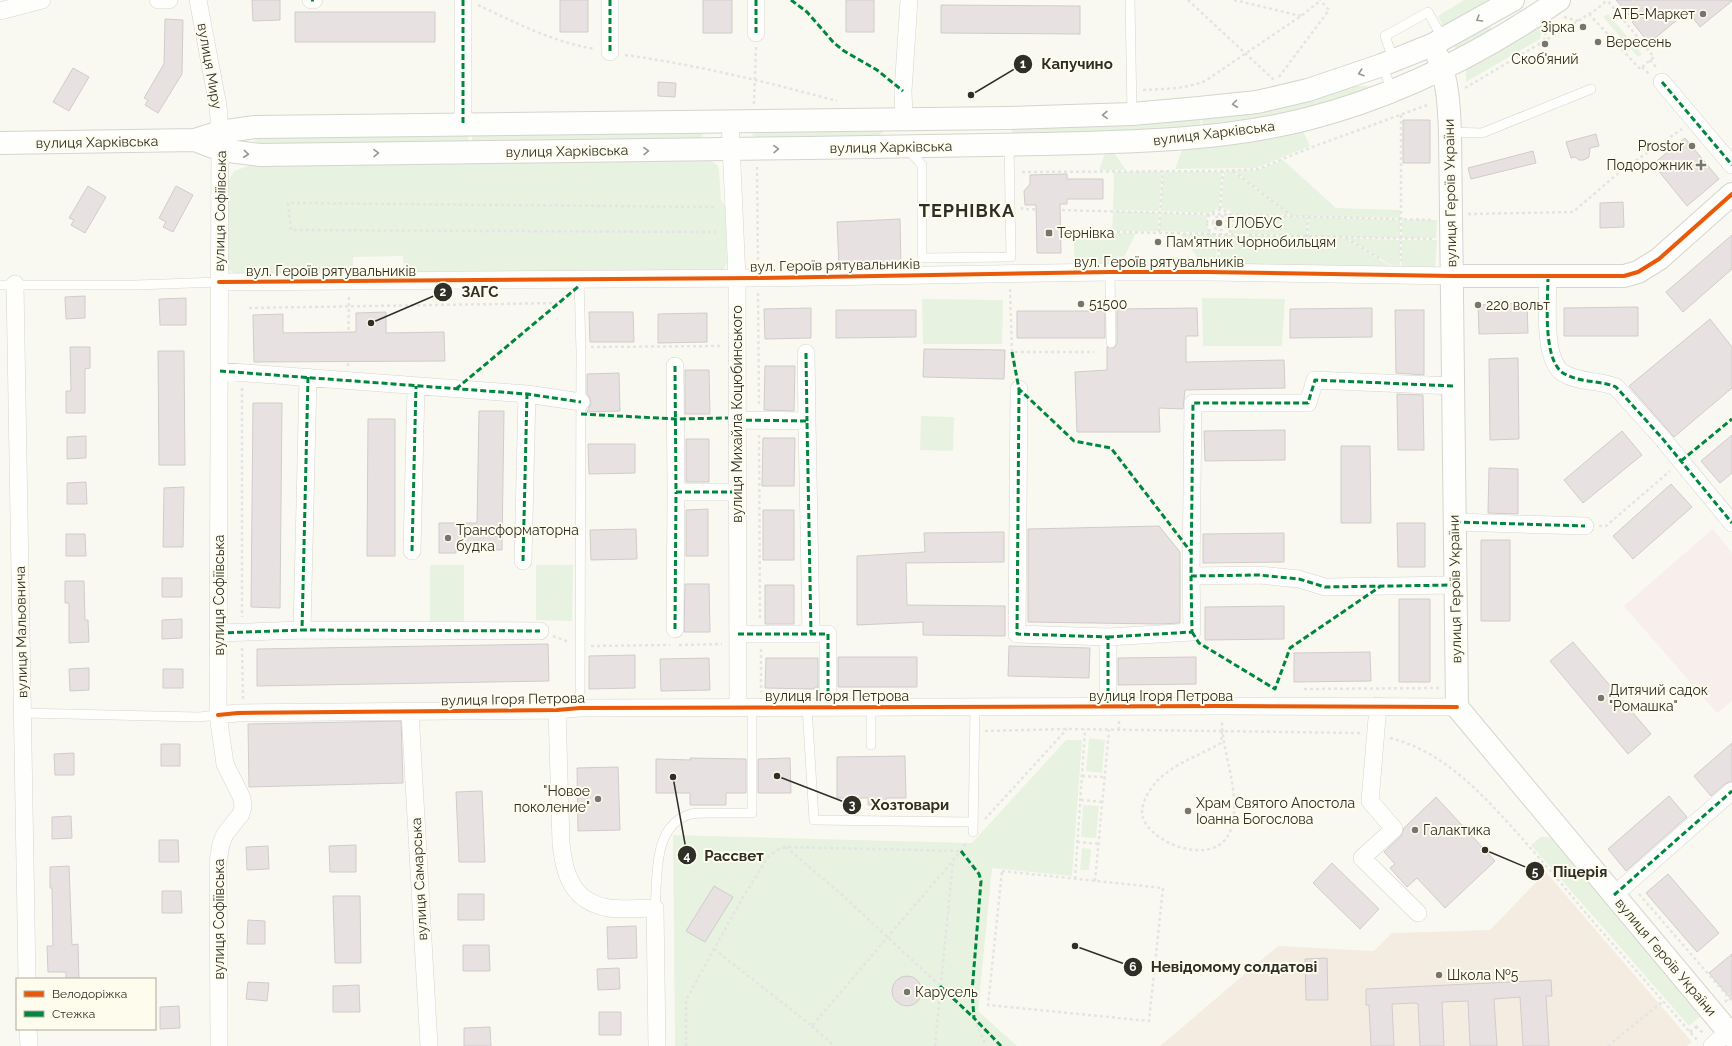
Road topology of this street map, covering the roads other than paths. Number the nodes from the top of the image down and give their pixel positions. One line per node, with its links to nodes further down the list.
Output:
1 (42, 0): 14 (street)
2 (158, 0): 3 (street)
3 (169, 0)
4 (198, 0): 29 (street, вулиця Миру)
5 (311, 0): 6 (street)
6 (314, 0)
7 (610, 0): 17 (street)
8 (756, 0): 15 (street)
9 (909, 0): 24 (street)
10 (1130, 0): 23 (lane)
11 (1513, 0): 16 (street, вулиця Харківська, one-way to 16)
12 (468, 2): 27 (street)
13 (1550, 2): 19 (street, вулиця Харківська)
14 (0, 11)
15 (756, 34)
16 (1438, 42): 18 (street, вулиця Харківська); 18 (lane); 19 (street, вулиця Героїв України)
17 (610, 52)
18 (1388, 63): 22 (lane); 23 (street, вулиця Харківська, one-way to 23)
19 (1443, 70): 22 (street, вулиця Харківська); 28 (street, вулиця Героїв України)
20 (1662, 82): 34 (street)
21 (1591, 89): 28 (lane)
22 (1392, 91): 31 (street, вулиця Харківська)
23 (1132, 114): 25 (street, вулиця Харківська, one-way to 25)
24 (904, 118): 25 (street, вулиця Харківська); 26 (street, вулиця Харківська); 32 (street)
25 (1008, 118): 31 (street)
26 (730, 121): 27 (street, вулиця Харківська); 33 (street, вулиця Михайла Коцюбинського)
27 (463, 124): 29 (street, вулиця Харківська)
28 (1450, 132): 37 (street, вулиця Героїв України)
29 (221, 141): 30 (street, вулиця Харківська); 33 (street, вулиця Харківська, one-way to 33); 41 (street, вулиця Софіївська)
30 (0, 143)
31 (1009, 145): 32 (street, вулиця Харківська); 32 (lane)
32 (905, 147): 33 (street, вулиця Харківська, one-way to 32)
33 (731, 150): 39 (street, вулиця Михайла Коцюбинського)
34 (1732, 166)
35 (1732, 194): 38 (street)
36 (1110, 272): 37 (street, вул. Героїв рятувальників); 39 (street, вул. Героїв рятувальників); 43 (lane)
37 (1452, 276): 38 (street); 49 (street, вулиця Героїв України)
38 (1548, 276): 58 (street)
39 (737, 278): 40 (street, вул. Героїв рятувальників); 53 (street, вулиця Михайла Коцюбинського)
40 (579, 280): 41 (street, вул. Героїв рятувальників); 52 (lane)
41 (219, 282): 42 (lane); 46 (street, вулиця Софіївська)
42 (8, 284): 82 (street, вулиця Мальовнича)
43 (1111, 343)
44 (806, 353): 54 (street)
45 (676, 366): 55 (street)
46 (220, 371): 47 (street); 67 (street, вулиця Софіївська)
47 (308, 377): 48 (street); 65 (street)
48 (416, 386): 51 (street); 60 (street)
49 (1453, 386): 57 (street, вулиця Героїв України); 62 (street)
50 (1019, 389): 69 (street)
51 (527, 394): 52 (street); 61 (street)
52 (581, 402): 78 (lane)
53 (737, 420): 54 (street); 56 (street, вулиця Михайла Коцюбинського)
54 (807, 421): 68 (street)
55 (676, 492): 56 (street); 64 (street)
56 (737, 492): 70 (street, вулиця Михайла Коцюбинського)
57 (1454, 522): 59 (street); 63 (street, вулиця Героїв України)
58 (1732, 523)
59 (1586, 526)
60 (412, 551)
61 (523, 561)
62 (1191, 576): 63 (street); 69 (street)
63 (1456, 585): 77 (street, вулиця Героїв України)
64 (675, 628)
65 (302, 630): 66 (street); 67 (street)
66 (540, 631)
67 (219, 633): 83 (street, вулиця Софіївська)
68 (811, 634): 70 (street); 74 (street)
69 (1108, 637): 71 (street)
70 (733, 639): 79 (street, вулиця Михайла Коцюбинського)
71 (1108, 706): 72 (street, вулиця Ігоря Петрова); 76 (street, вулиця Ігоря Петрова)
72 (1378, 706): 77 (street, вулиця Ігоря Петрова); 90 (street)
73 (807, 707): 74 (street, вулиця Ігоря Петрова); 79 (street, вулиця Ігоря Петрова); 86 (lane)
74 (828, 707): 75 (street, вулиця Ігоря Петрова)
75 (871, 707): 76 (street, вулиця Ігоря Петрова); 84 (lane)
76 (975, 707): 86 (lane)
77 (1457, 707): 88 (street, вулиця Героїв України)
78 (580, 708): 79 (street, вулиця Ігоря Петрова); 80 (street, вулиця Ігоря Петрова)
79 (745, 708): 89 (lane)
80 (557, 710): 81 (street, вулиця Ігоря Петрова); 89 (street)
81 (410, 712): 83 (street, вулиця Ігоря Петрова); 96 (street, вулиця Самарська)
82 (23, 713): 83 (lane); 91 (street, вулиця Мальовнича)
83 (218, 715): 95 (street, вулиця Софіївська)
84 (871, 745)
85 (1732, 791): 88 (street)
86 (973, 822): 87 (lane)
87 (973, 832)
88 (1621, 888): 93 (street, вулиця Героїв України)
89 (655, 908): 97 (street)
90 (1418, 913)
91 (27, 978)
92 (28, 1030): 94 (street)
93 (1731, 1032): 98 (street)
94 (28, 1046)
95 (219, 1046)
96 (429, 1046)
97 (657, 1046)
98 (1712, 1046)

